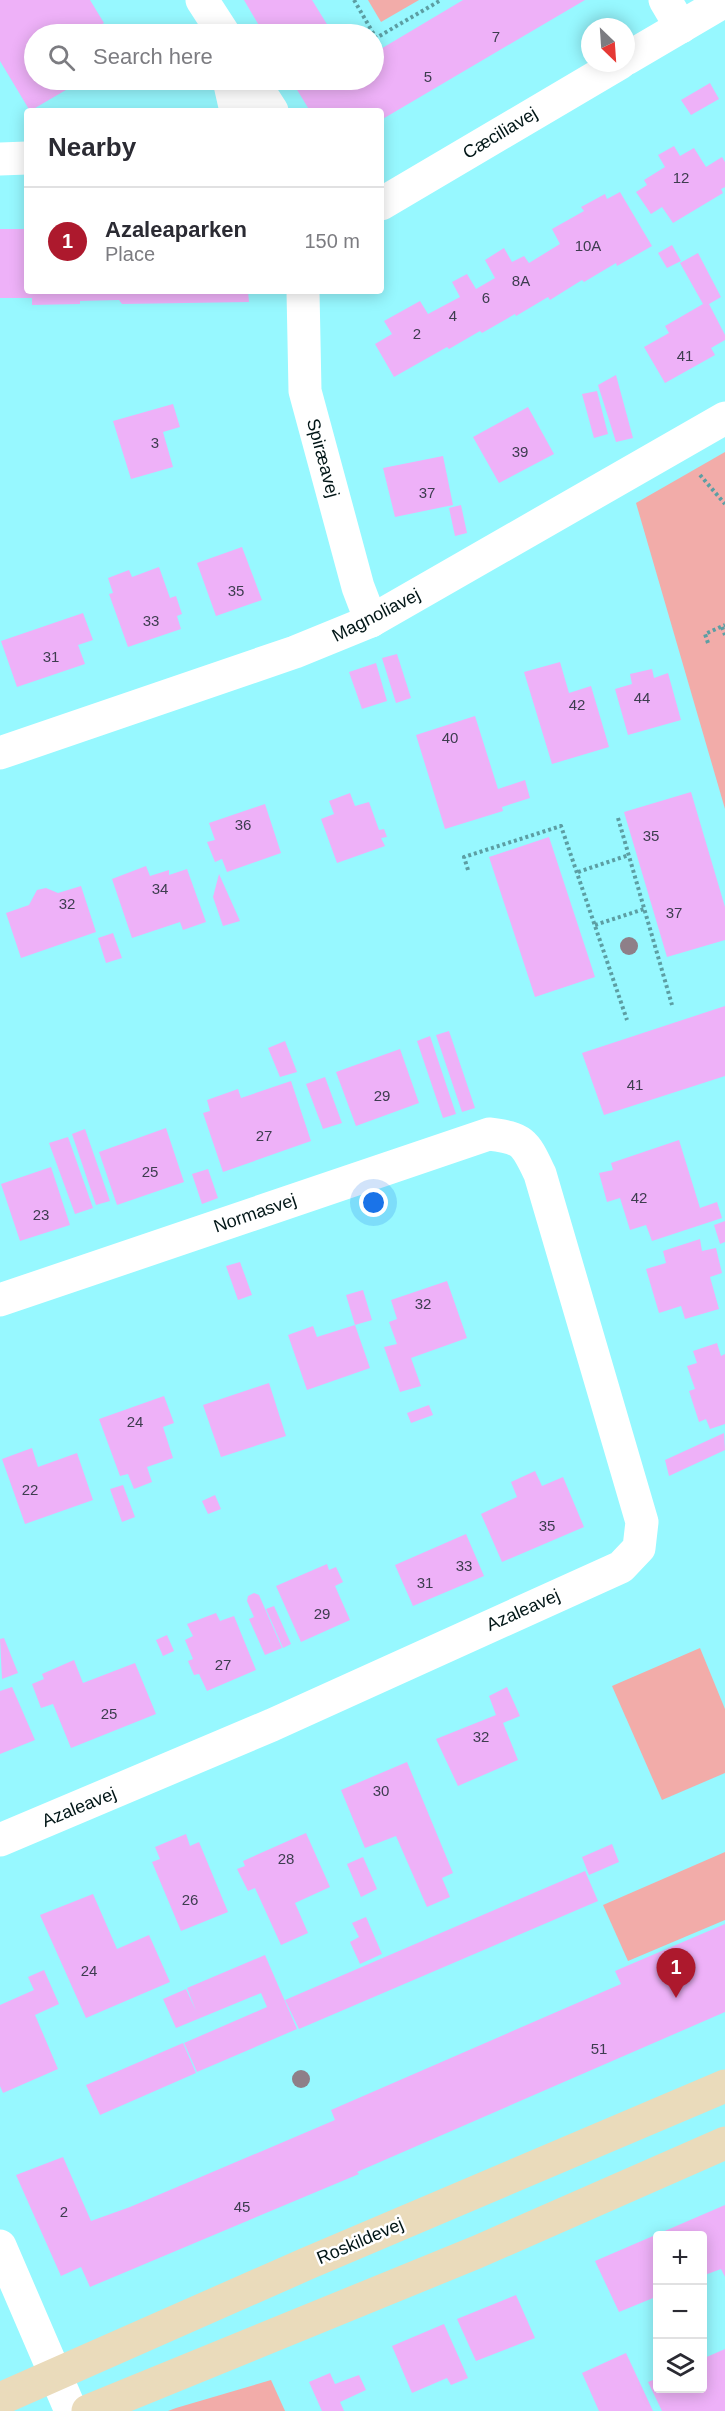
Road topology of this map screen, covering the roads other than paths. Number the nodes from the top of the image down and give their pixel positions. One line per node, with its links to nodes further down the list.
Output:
1 (201, 0): 4 (street); 5 (street)
2 (725, 1): 3 (street)
3 (673, 14): 6 (street)
4 (210, 24)
5 (217, 24)
6 (635, 50)
7 (605, 72): 14 (street, Cæciliavej)
8 (231, 90): 10 (street)
9 (258, 90): 11 (street)
10 (235, 108)
11 (270, 108)
12 (0, 159): 13 (street)
13 (24, 159)
14 (384, 202)
15 (303, 294): 17 (street, Spiræavej)
16 (725, 418): 17 (street, Magnoliavej)
17 (371, 621): 18 (street, Magnoliavej)
18 (0, 753)
19 (511, 1136): 20 (street, Normasvej); 21 (street, Azaleavej)
20 (0, 1300)
21 (0, 1840)
22 (724, 2089): 25 (street, Roskildevej)
23 (725, 2143): 28 (street)
24 (0, 2246): 25 (street)
25 (55, 2374): 26 (street, Roskildevej); 27 (street)
26 (0, 2399)
27 (71, 2411)
28 (88, 2411)

